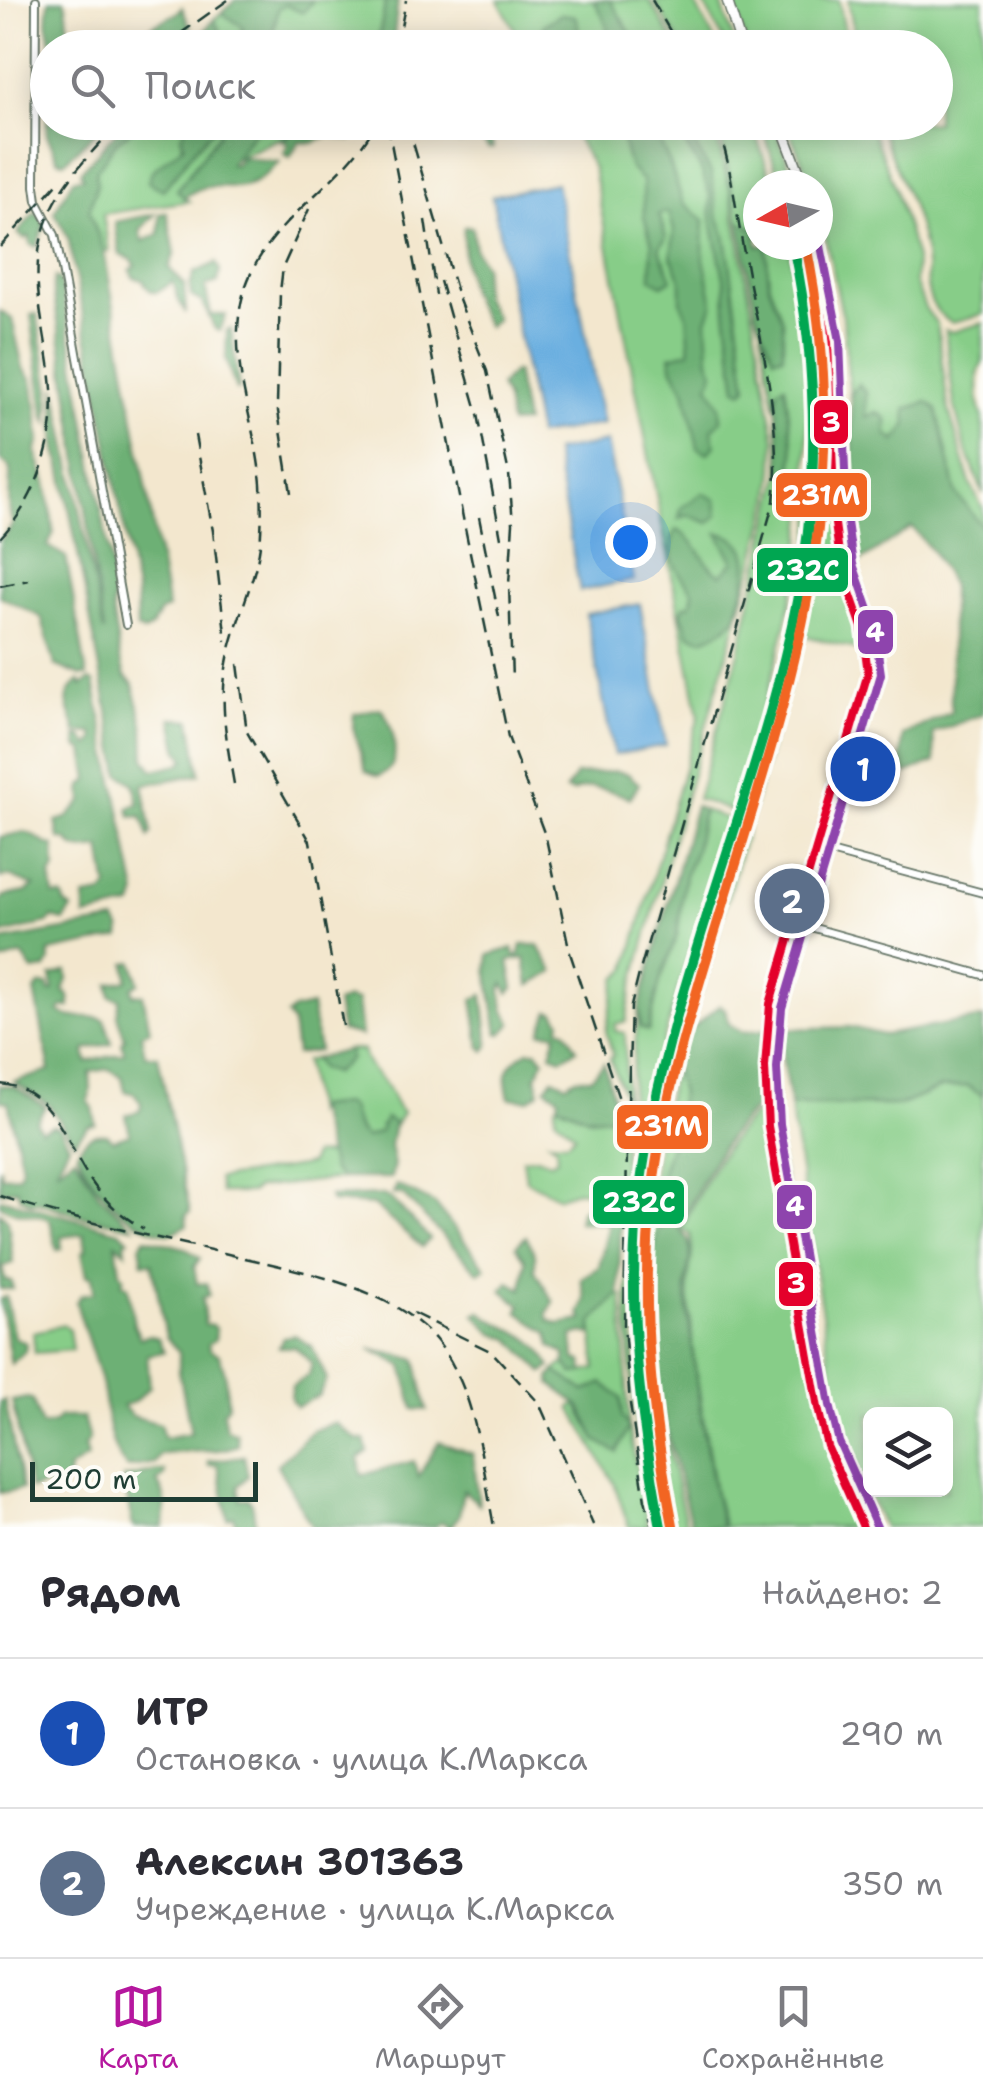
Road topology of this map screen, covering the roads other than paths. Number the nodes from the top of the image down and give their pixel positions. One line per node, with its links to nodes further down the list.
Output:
1 (36, 0): 3 (street)
2 (727, 0): 4 (main road)
3 (36, 30)
4 (736, 30)
5 (36, 140): 9 (street)
6 (787, 140): 7 (main road)
7 (798, 170)
8 (824, 260): 10 (main road)
9 (126, 625)
10 (830, 852): 11 (street); 12 (main road)
11 (983, 893)
12 (807, 926): 13 (street); 14 (main road)
13 (983, 975)
14 (877, 1527)

